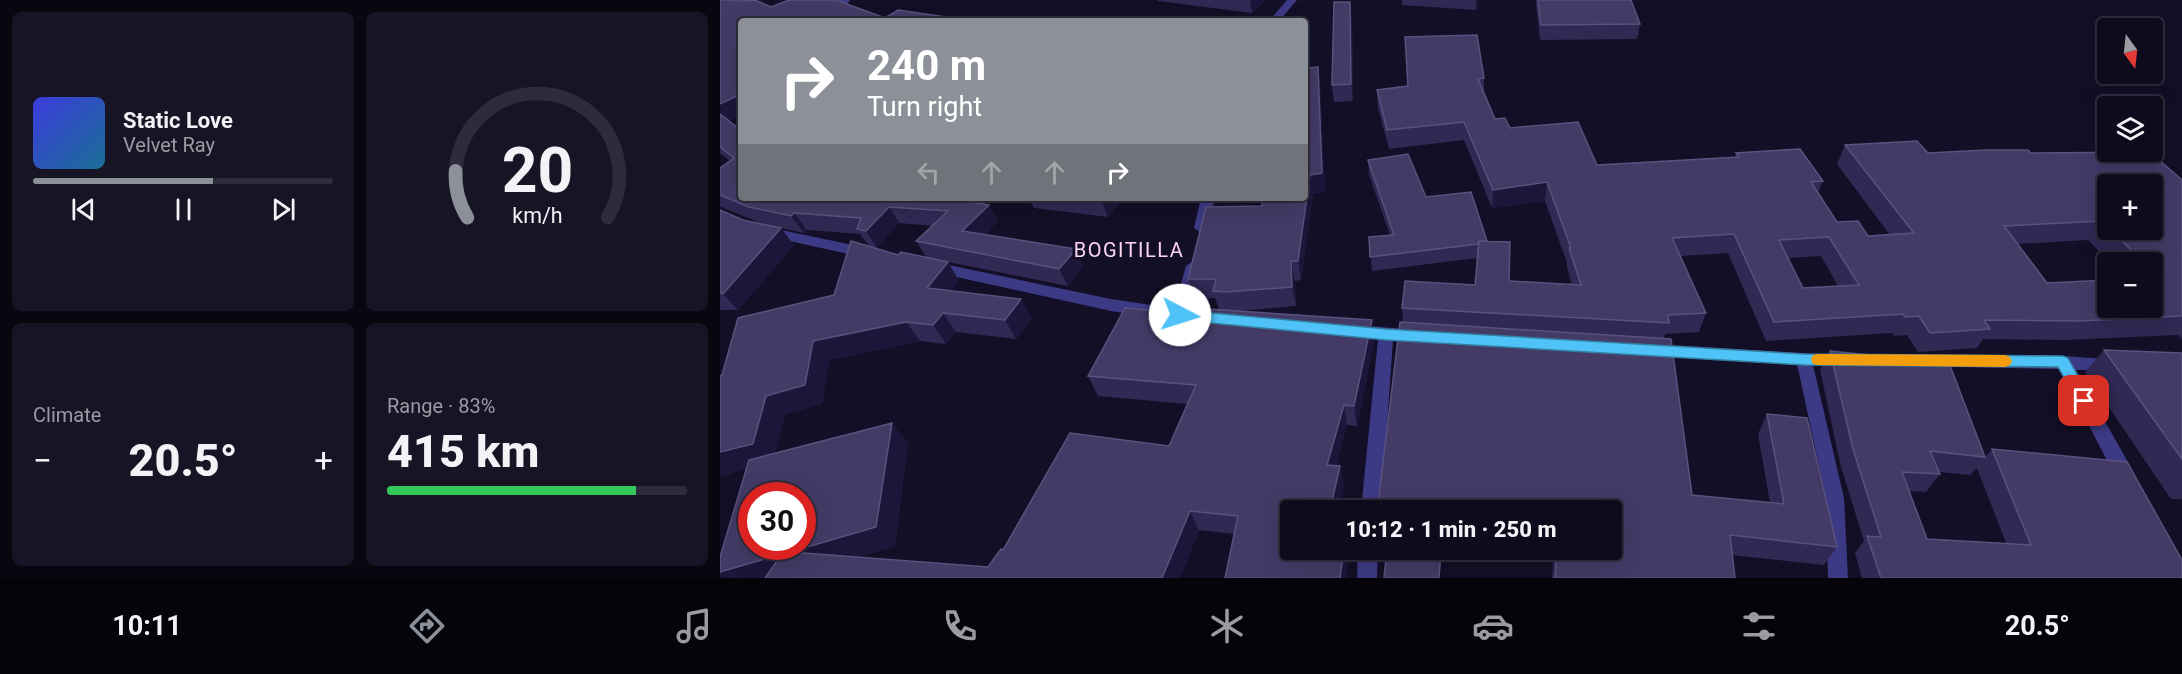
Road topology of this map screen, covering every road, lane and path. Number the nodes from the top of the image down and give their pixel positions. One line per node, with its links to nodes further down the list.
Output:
1 (845, 0): 3 (street)
2 (1292, 0): 4 (street)
3 (869, 18)
4 (1277, 18)
5 (1207, 201): 8 (street)
6 (748, 226): 7 (street)
7 (883, 256)
8 (917, 264)
9 (1341, 330): 10 (street)
10 (1386, 334): 11 (street); 19 (street)
11 (1434, 337)
12 (1637, 349): 13 (street)
13 (1804, 359): 14 (street); 22 (street)
14 (1863, 360)
15 (1887, 360): 16 (street)
16 (2063, 362): 17 (street); 18 (street)
17 (2134, 365)
18 (2136, 496)
19 (1372, 500)
20 (1368, 560): 21 (street)
21 (1367, 578)
22 (1838, 578)

